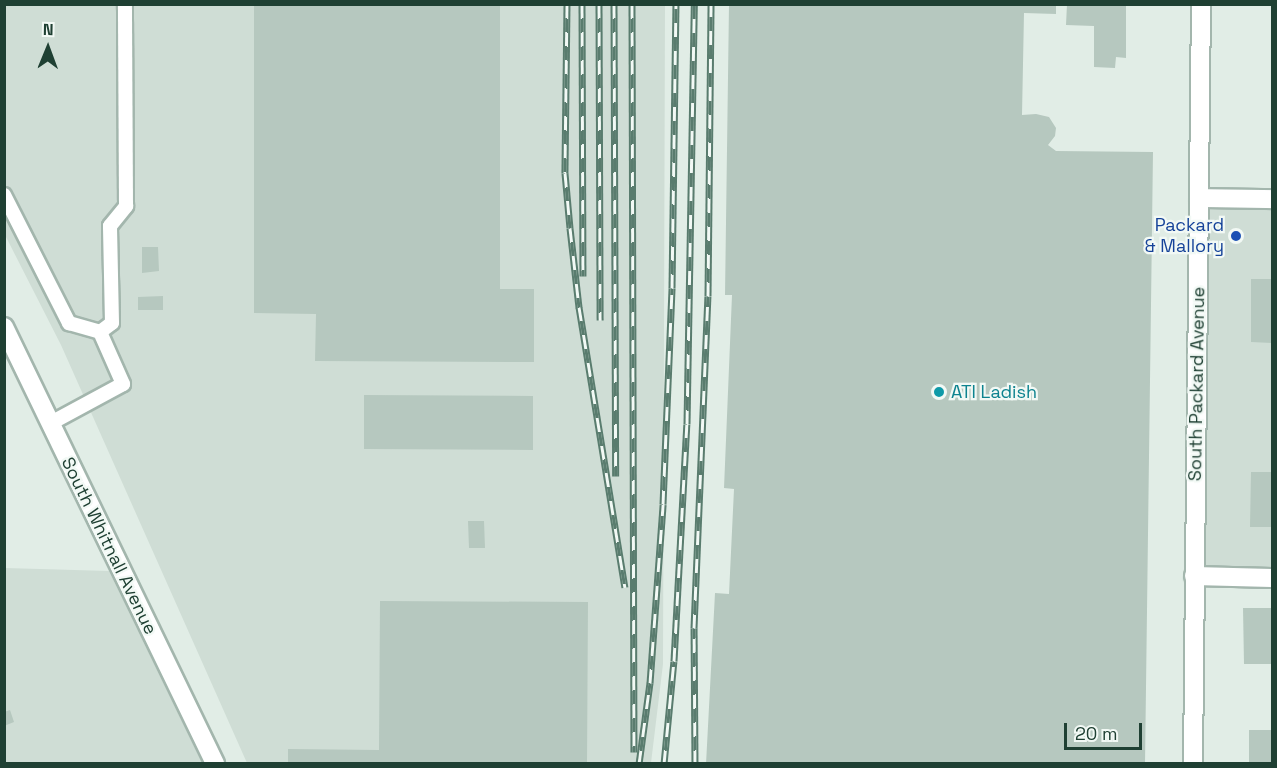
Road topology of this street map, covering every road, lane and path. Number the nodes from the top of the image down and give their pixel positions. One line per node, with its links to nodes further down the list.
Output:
1 (125, 4): 7 (lane)
2 (1201, 4): 4 (street, South Packard Avenue)
3 (4, 195): 7 (lane)
4 (1199, 198): 5 (street); 9 (street, South Packard Avenue)
5 (1272, 199)
6 (4, 327): 8 (street, South Whitnall Avenue)
7 (100, 332): 8 (lane)
8 (51, 423): 11 (street, South Whitnall Avenue)
9 (1194, 576): 10 (street); 12 (street, South Packard Avenue)
10 (1272, 578)
11 (215, 764)
12 (1192, 764)

